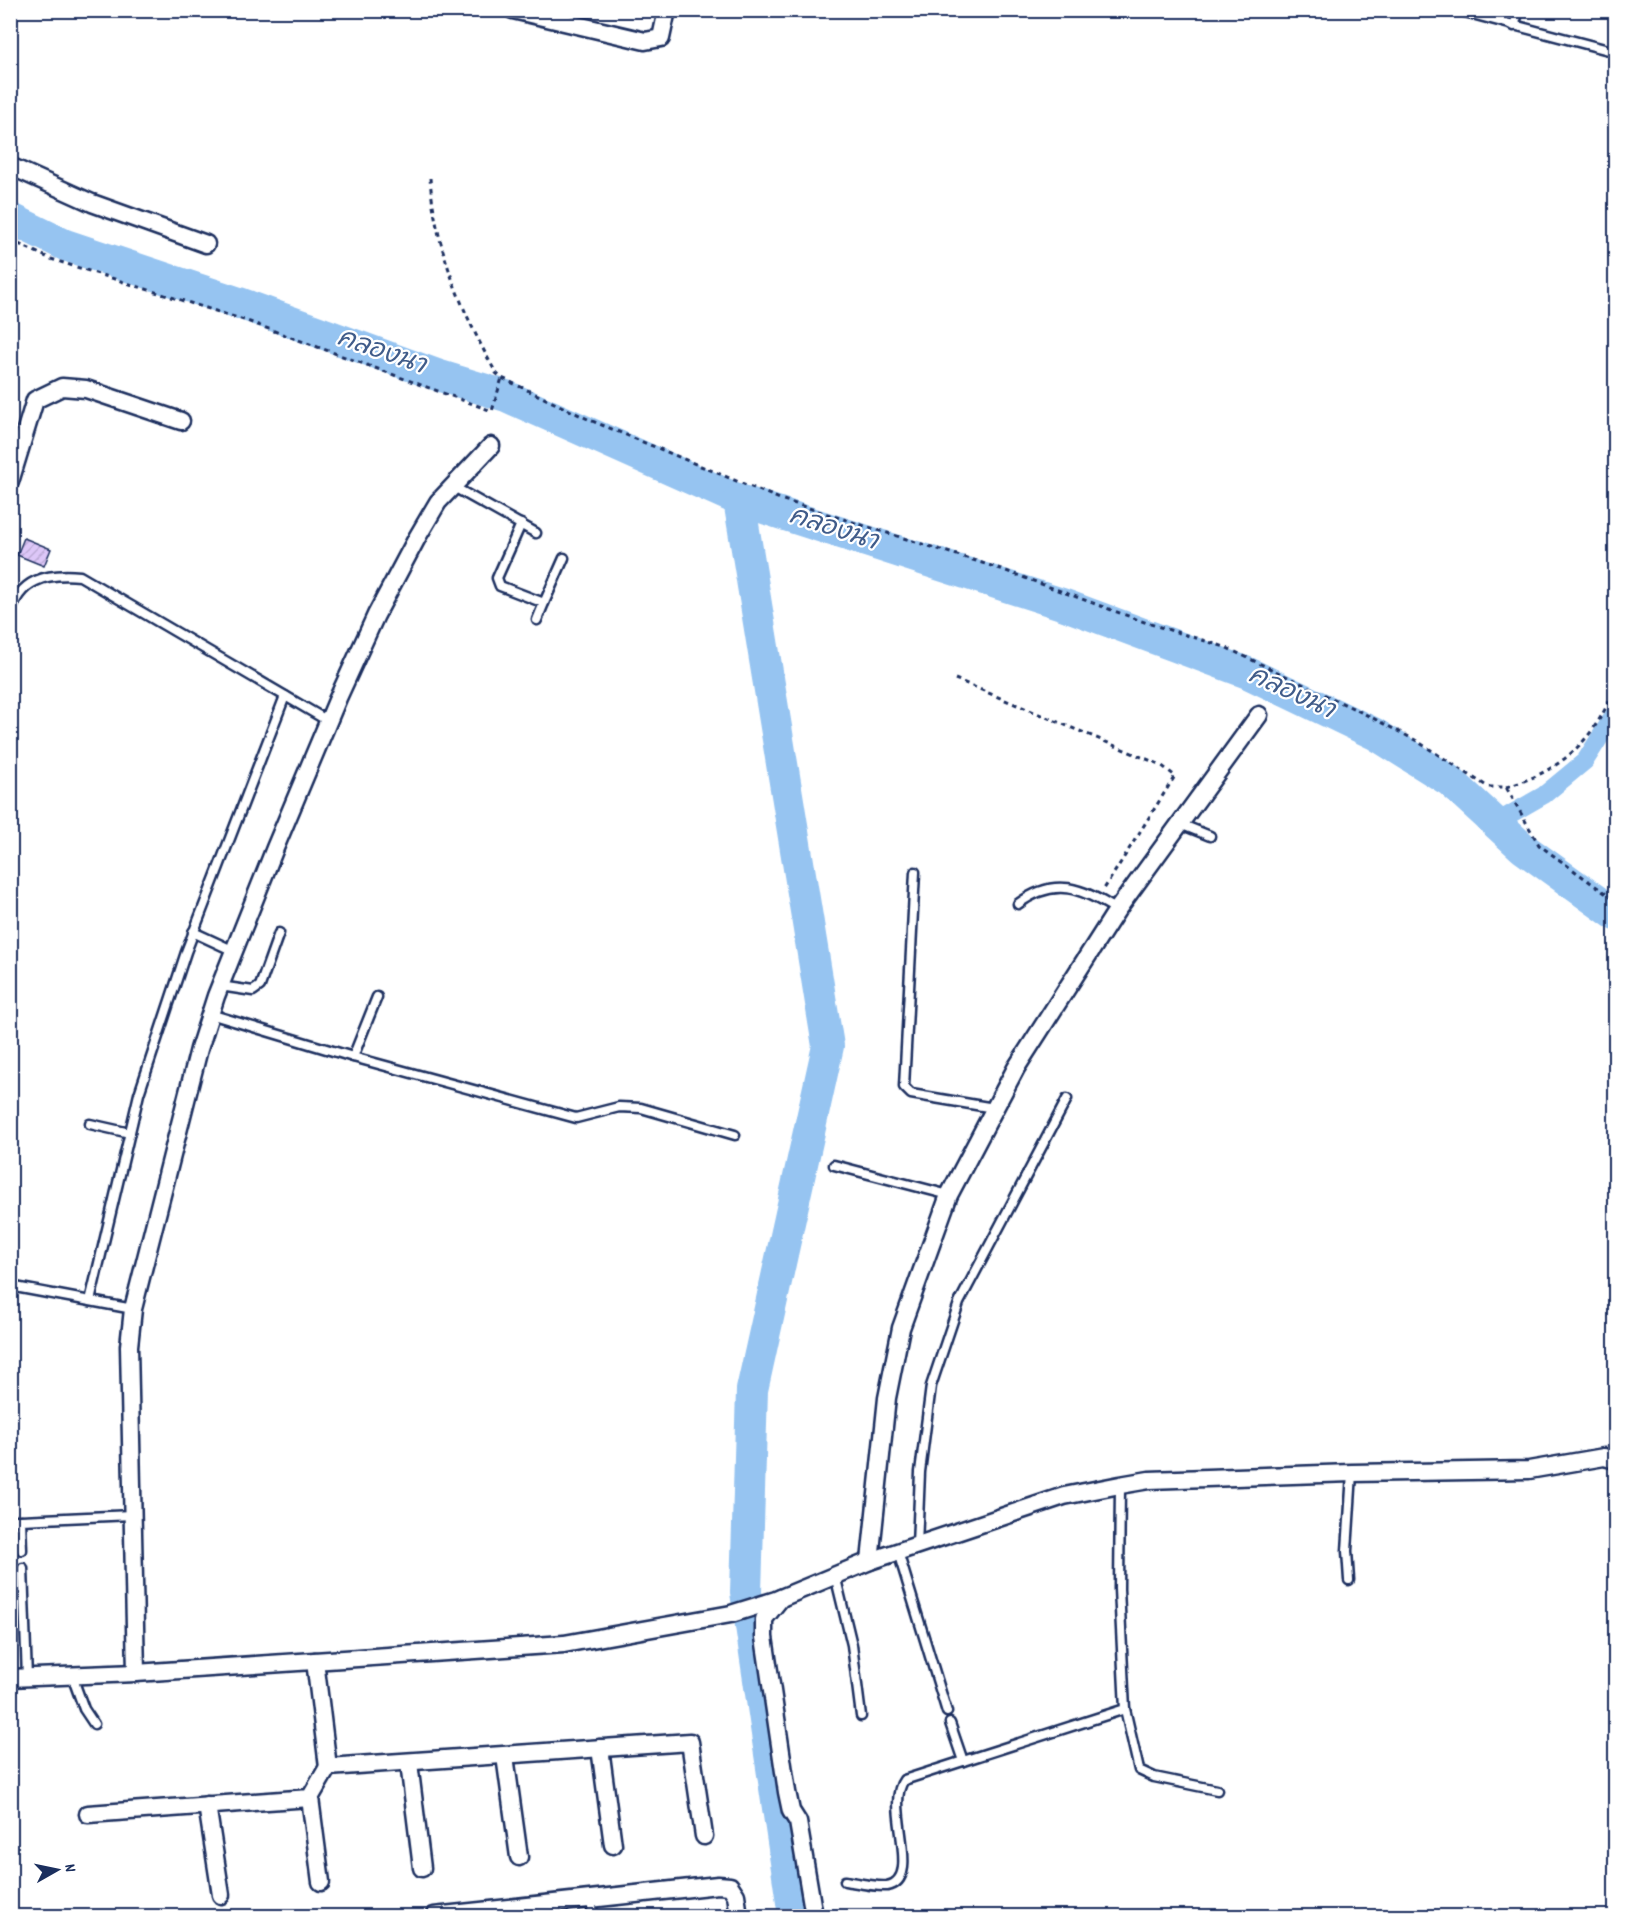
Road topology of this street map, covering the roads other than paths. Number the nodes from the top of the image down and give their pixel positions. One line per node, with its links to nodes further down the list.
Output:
1 (513, 10): 2 (street)
2 (667, 10)
3 (1457, 10): 5 (lane)
4 (1519, 10): 5 (lane)
5 (1514, 26): 6 (lane)
6 (1616, 52)
7 (10, 166): 8 (street)
8 (206, 244)
9 (181, 421): 11 (street)
10 (491, 446): 12 (street)
11 (10, 482)
12 (452, 486): 13 (lane); 21 (street)
13 (521, 524): 14 (lane); 16 (lane)
14 (536, 533)
15 (564, 558): 16 (lane)
16 (544, 603): 18 (lane)
17 (10, 616): 19 (lane)
18 (537, 620)
19 (285, 696): 21 (lane); 27 (lane)
20 (1259, 715): 22 (street)
21 (328, 721): 29 (street)
22 (1180, 824): 23 (lane); 26 (street)
23 (1210, 836)
24 (915, 872): 35 (lane)
25 (1018, 904): 26 (lane)
26 (1117, 910): 35 (street)
27 (193, 932): 29 (lane); 37 (lane)
28 (279, 933): 30 (lane)
29 (234, 951): 30 (street)
30 (220, 986): 32 (street)
31 (377, 997): 33 (lane)
32 (210, 1014): 33 (lane); 43 (street)
33 (353, 1057): 38 (lane)
34 (1067, 1099): 50 (lane)
35 (994, 1108): 40 (street)
36 (90, 1124): 37 (lane)
37 (130, 1133): 42 (lane)
38 (735, 1135)
39 (834, 1165): 40 (lane)
40 (950, 1195): 53 (street)
41 (10, 1286): 42 (lane)
42 (90, 1301): 43 (lane)
43 (133, 1309): 47 (street)
44 (1616, 1460): 45 (street)
45 (1352, 1473): 46 (street); 56 (lane)
46 (1120, 1485): 50 (street); 62 (lane)
47 (132, 1515): 49 (lane); 59 (street)
48 (10, 1520): 49 (lane)
49 (21, 1520): 51 (lane)
50 (917, 1546): 52 (street)
51 (22, 1550)
52 (898, 1552): 53 (street); 63 (lane)
53 (870, 1561): 55 (street)
54 (23, 1568): 61 (lane)
55 (835, 1575): 57 (street); 64 (lane)
56 (1349, 1580)
57 (779, 1599): 58 (street); 89 (street)
58 (315, 1661): 59 (street); 71 (street)
59 (136, 1673): 60 (street)
60 (72, 1676): 61 (street); 66 (lane)
61 (19, 1678)
62 (1125, 1709): 69 (lane); 72 (lane)
63 (947, 1712)
64 (861, 1716)
65 (950, 1723): 69 (lane)
66 (94, 1724)
67 (600, 1748): 68 (street); 76 (street); 77 (street)
68 (505, 1756): 70 (street); 78 (street)
69 (963, 1761): 80 (lane)
70 (409, 1763): 71 (street); 79 (street)
71 (328, 1767): 73 (street)
72 (1217, 1790)
73 (310, 1798): 74 (street); 81 (street)
74 (207, 1805): 75 (street); 82 (street)
75 (88, 1814)
76 (704, 1836)
77 (614, 1845)
78 (519, 1857)
79 (422, 1868)
80 (845, 1881)
81 (321, 1882)
82 (221, 1895)
83 (591, 1899): 84 (street); 87 (lane); 88 (street)
84 (556, 1910): 85 (street)
85 (481, 1914): 86 (street)
86 (434, 1917)
87 (593, 1917)
88 (739, 1917)
89 (814, 1917)

